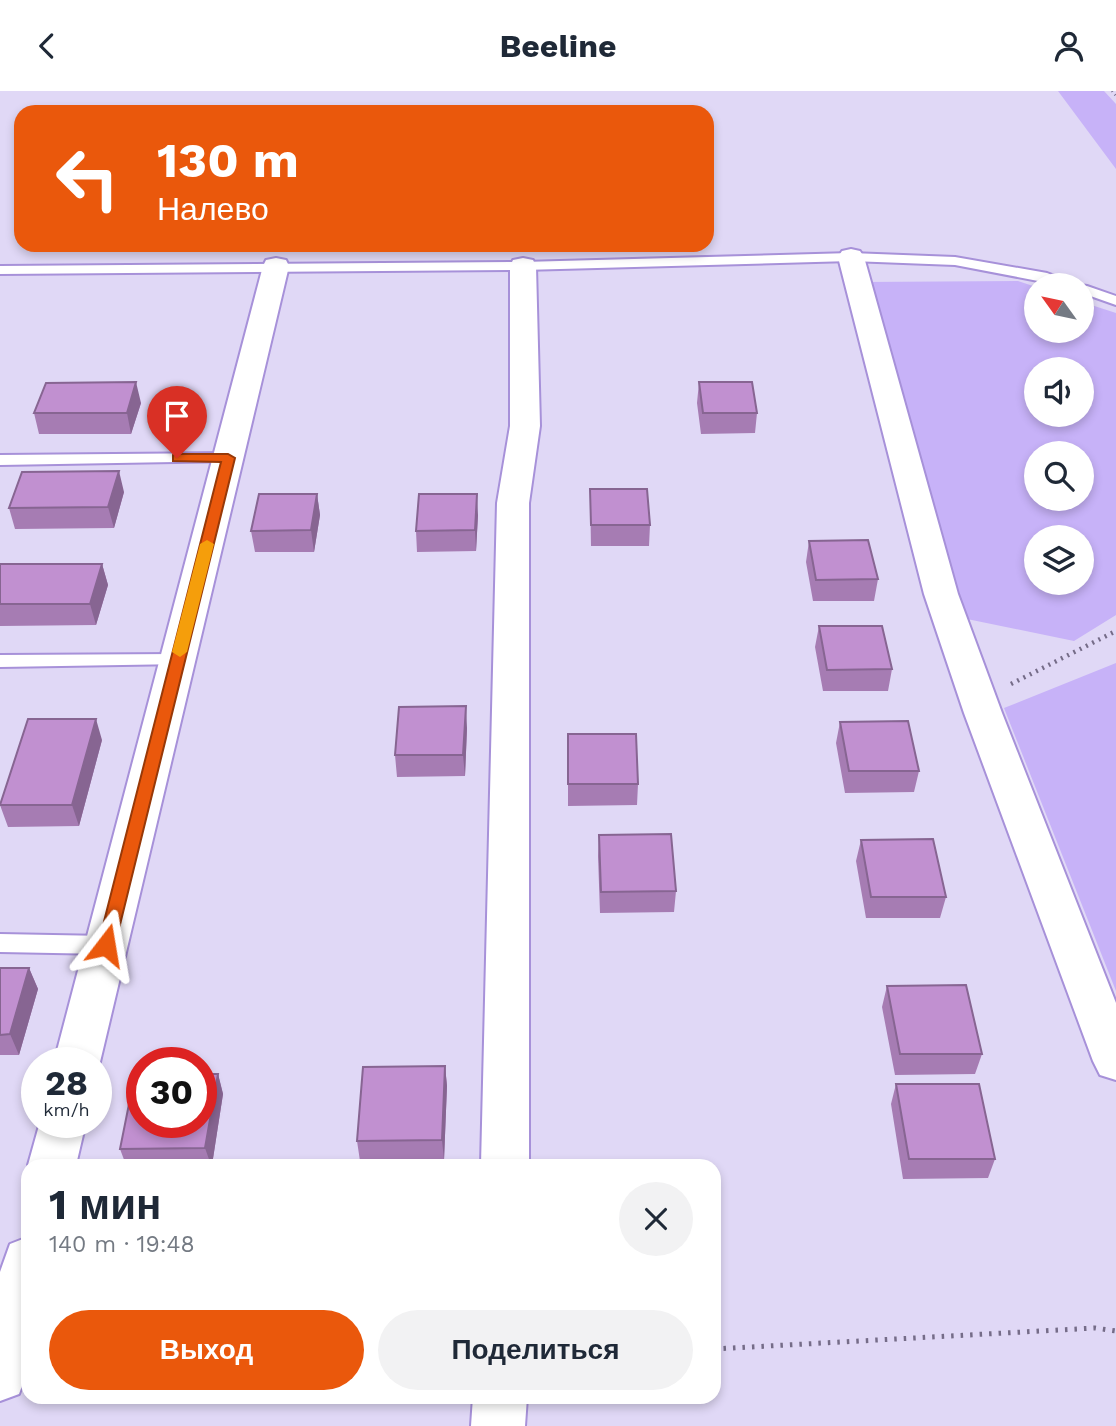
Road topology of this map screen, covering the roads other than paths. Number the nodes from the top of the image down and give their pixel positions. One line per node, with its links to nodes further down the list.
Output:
1 (851, 257): 3 (lane); 5 (lane); 15 (street)
2 (276, 266): 3 (lane); 4 (lane); 8 (street)
3 (523, 266): 18 (street)
4 (0, 269)
5 (1024, 273)
6 (1094, 293): 7 (lane)
7 (1116, 301)
8 (228, 458): 9 (lane); 10 (street)
9 (0, 460)
10 (178, 660): 11 (lane); 13 (street)
11 (0, 661)
12 (0, 943): 13 (lane)
13 (106, 945): 14 (street)
14 (81, 1047)
15 (1116, 1061)
16 (58, 1138): 17 (street)
17 (53, 1159)
18 (505, 1159)
19 (21, 1297): 20 (street)
20 (8, 1363)
21 (500, 1404): 22 (street)
22 (498, 1426)

